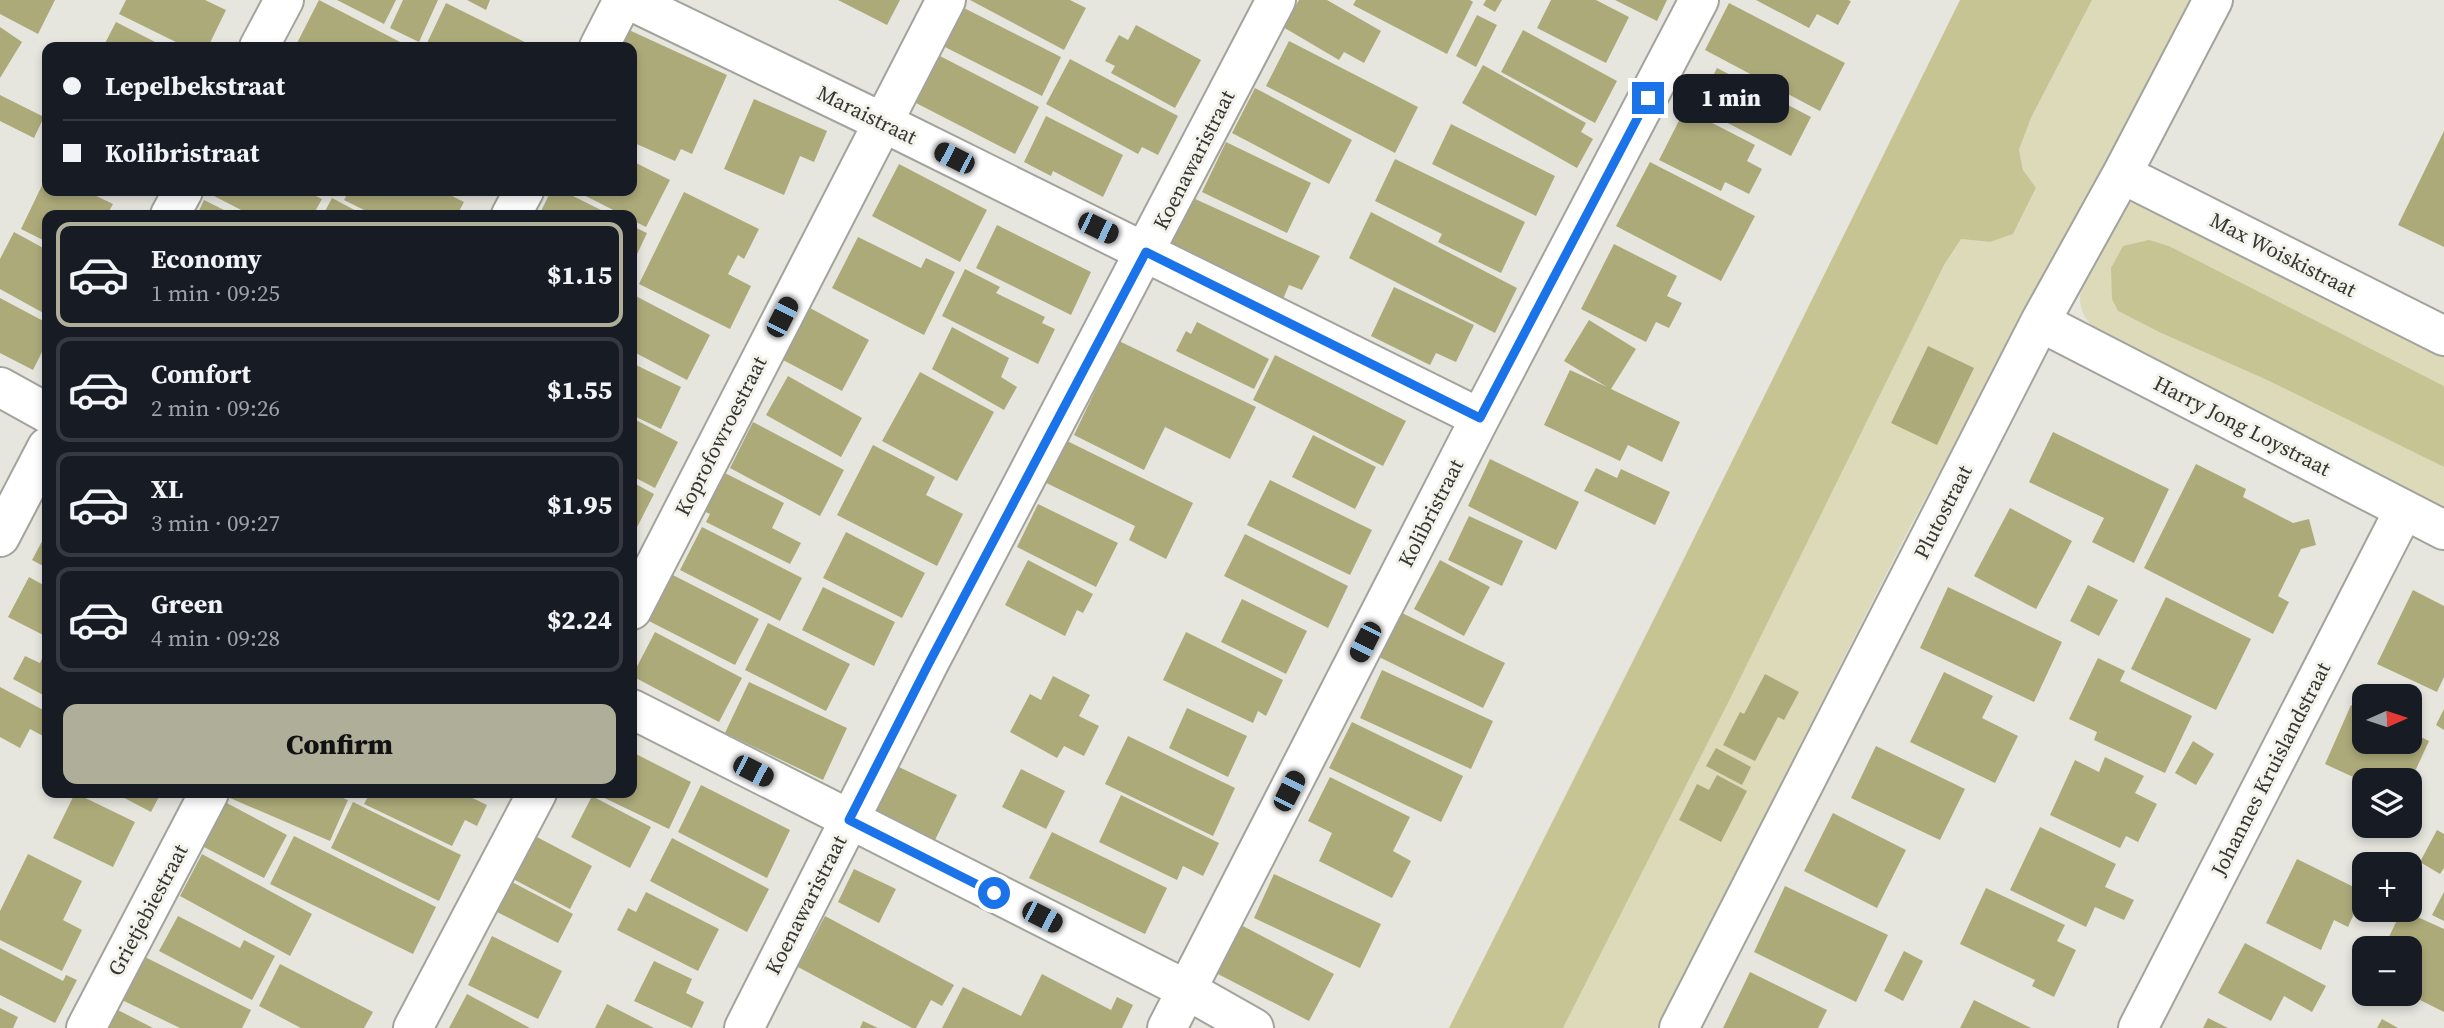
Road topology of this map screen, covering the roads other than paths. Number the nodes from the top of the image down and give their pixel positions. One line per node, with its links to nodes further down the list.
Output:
1 (284, 0): 8 (street)
2 (623, 0): 9 (street)
3 (629, 0): 10 (street, Maraistraat)
4 (946, 0): 10 (street, Koprofowroestraat)
5 (1276, 0): 12 (street, Koenawaristraat)
6 (1699, 0): 17 (street, Kolibristraat)
7 (2213, 0): 11 (street, Plutostraat)
8 (261, 42)
9 (602, 42)
10 (883, 122): 12 (street, Maraistraat); 22 (street, Koprofowroestraat)
11 (2122, 174): 13 (street, Plutostraat); 14 (street, Max Woiskistraat)
12 (1146, 252): 17 (street, Maraistraat); 26 (street, Koenawaristraat)
13 (2040, 322): 19 (street, Harry Jong Loystraat); 33 (street, Plutostraat)
14 (2444, 336)
15 (0, 387): 16 (street)
16 (42, 410)
17 (1480, 418): 27 (street, Kolibristraat)
18 (42, 457): 21 (street)
19 (2404, 510): 20 (street, Harry Jong Loystraat); 34 (street, Johannes Kruislandstraat)
20 (2444, 530)
21 (0, 537)
22 (637, 600)
23 (637, 712): 26 (street)
24 (206, 798): 28 (street, Grietjebiestraat)
25 (534, 798): 29 (street)
26 (849, 820): 27 (street); 30 (street, Koenawaristraat)
27 (1186, 990): 31 (street, Kolibristraat); 32 (street)
28 (86, 1028)
29 (413, 1028)
30 (744, 1028)
31 (1167, 1028)
32 (1254, 1028)
33 (1679, 1028)
34 (2138, 1028)

